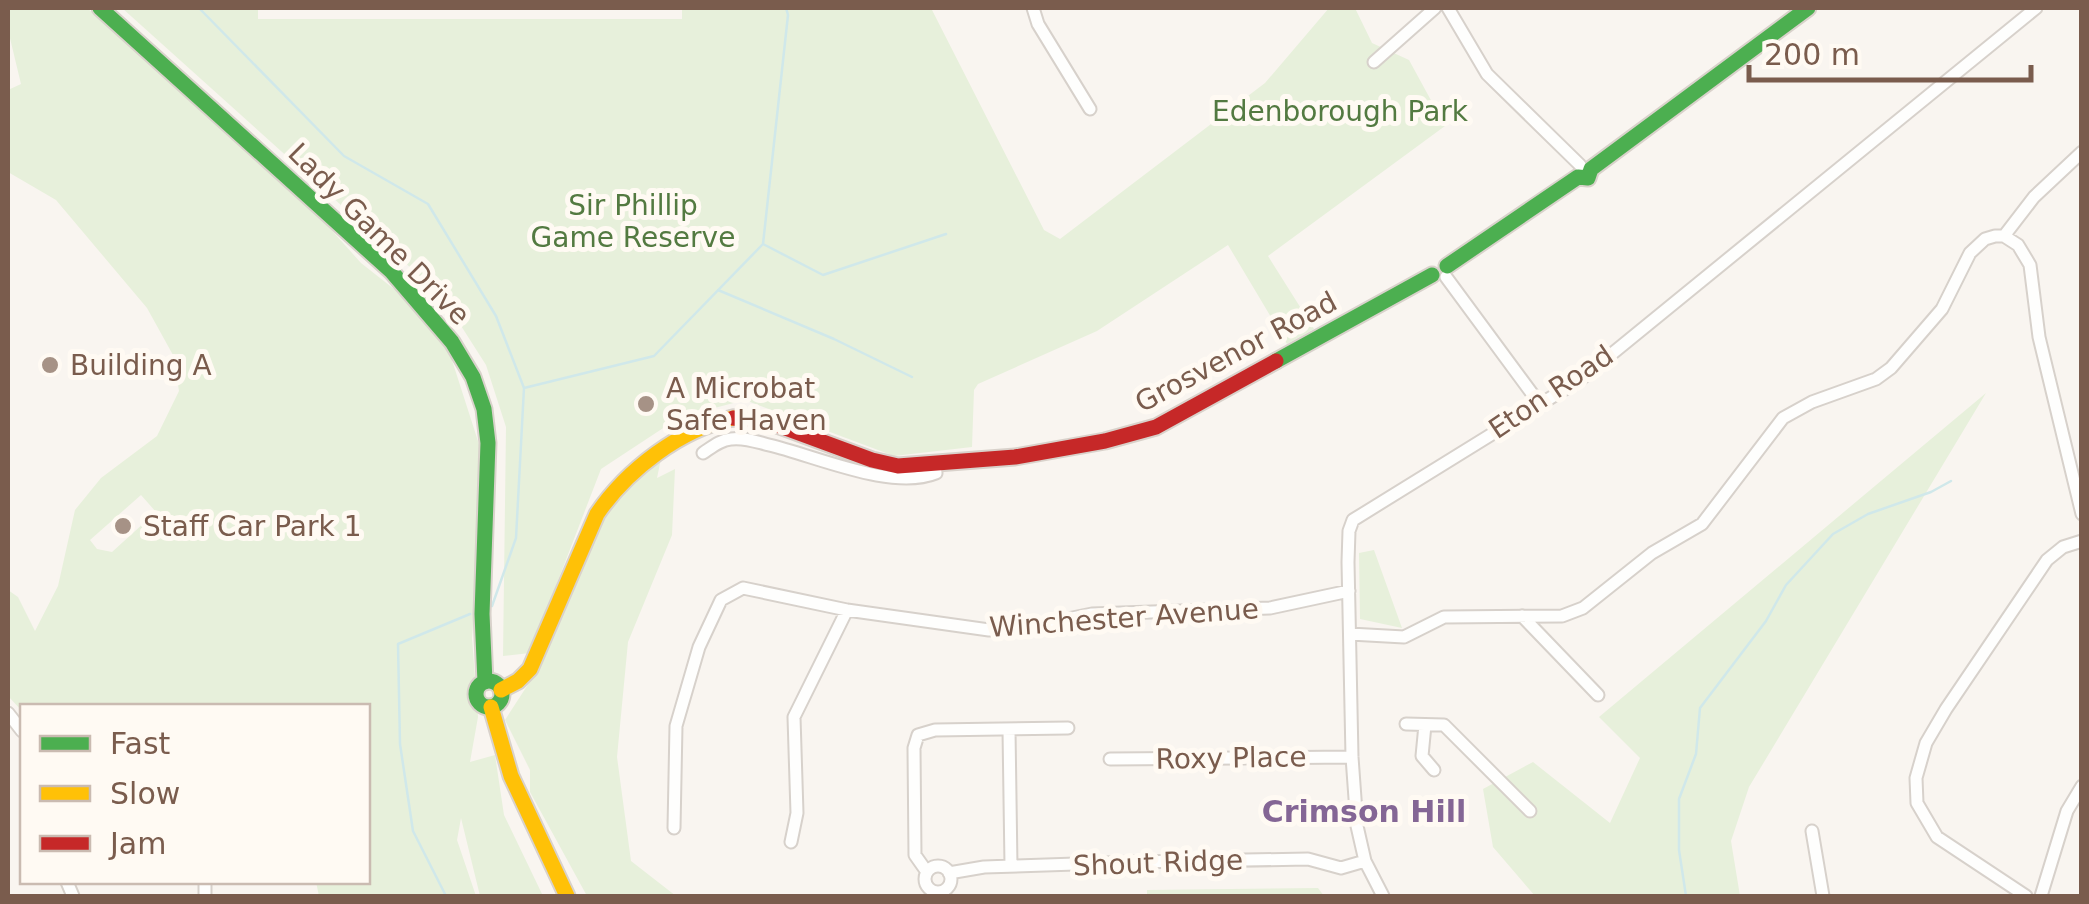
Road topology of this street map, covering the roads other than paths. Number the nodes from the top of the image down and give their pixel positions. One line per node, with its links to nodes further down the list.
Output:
1 (100, 8): 22 (street, Lady Game Drive)
2 (1033, 8): 8 (street)
3 (1435, 8): 7 (street)
4 (1448, 8): 10 (street)
5 (1808, 8): 10 (street, Grosvenor Road)
6 (2036, 8): 13 (street, Eton Road)
7 (1374, 62)
8 (1090, 109)
9 (2082, 152): 11 (street)
10 (1583, 170): 12 (street, Grosvenor Road)
11 (2004, 236): 16 (street); 20 (street)
12 (1441, 273): 13 (street); 15 (street, Grosvenor Road)
13 (1539, 403): 18 (street, Eton Road)
14 (703, 453): 15 (street, Grosvenor Road)
15 (935, 465): 23 (street, Grosvenor Road)
16 (2082, 514)
17 (2082, 541): 45 (street)
18 (1349, 591): 19 (street, Winchester Avenue); 21 (street, Eton Road)
19 (847, 610): 35 (street, Winchester Avenue); 37 (street)
20 (1522, 616): 21 (street); 24 (street)
21 (1350, 634): 30 (street, Eton Road)
22 (485, 682): 23 (street); 25 (street)
23 (501, 690): 25 (street)
24 (1598, 695)
25 (491, 707): 42 (street)
26 (1406, 724): 27 (street)
27 (1426, 726): 32 (street); 34 (street)
28 (1068, 728): 29 (street)
29 (1009, 730): 39 (street); 40 (street)
30 (1352, 757): 31 (street, Roxy Place); 38 (street, Eton Road)
31 (1110, 759)
32 (1434, 770)
33 (2082, 786): 46 (street)
34 (1530, 810)
35 (674, 828)
36 (1812, 832): 44 (street)
37 (792, 842)
38 (1365, 862): 39 (street, Shout Ridge); 43 (street, Eton Road)
39 (1011, 866): 41 (street, Shout Ridge)
40 (927, 872): 41 (street); 41 (street)
41 (949, 873)
42 (567, 896)
43 (1383, 896)
44 (1823, 896)
45 (2026, 896)
46 (2041, 896)

